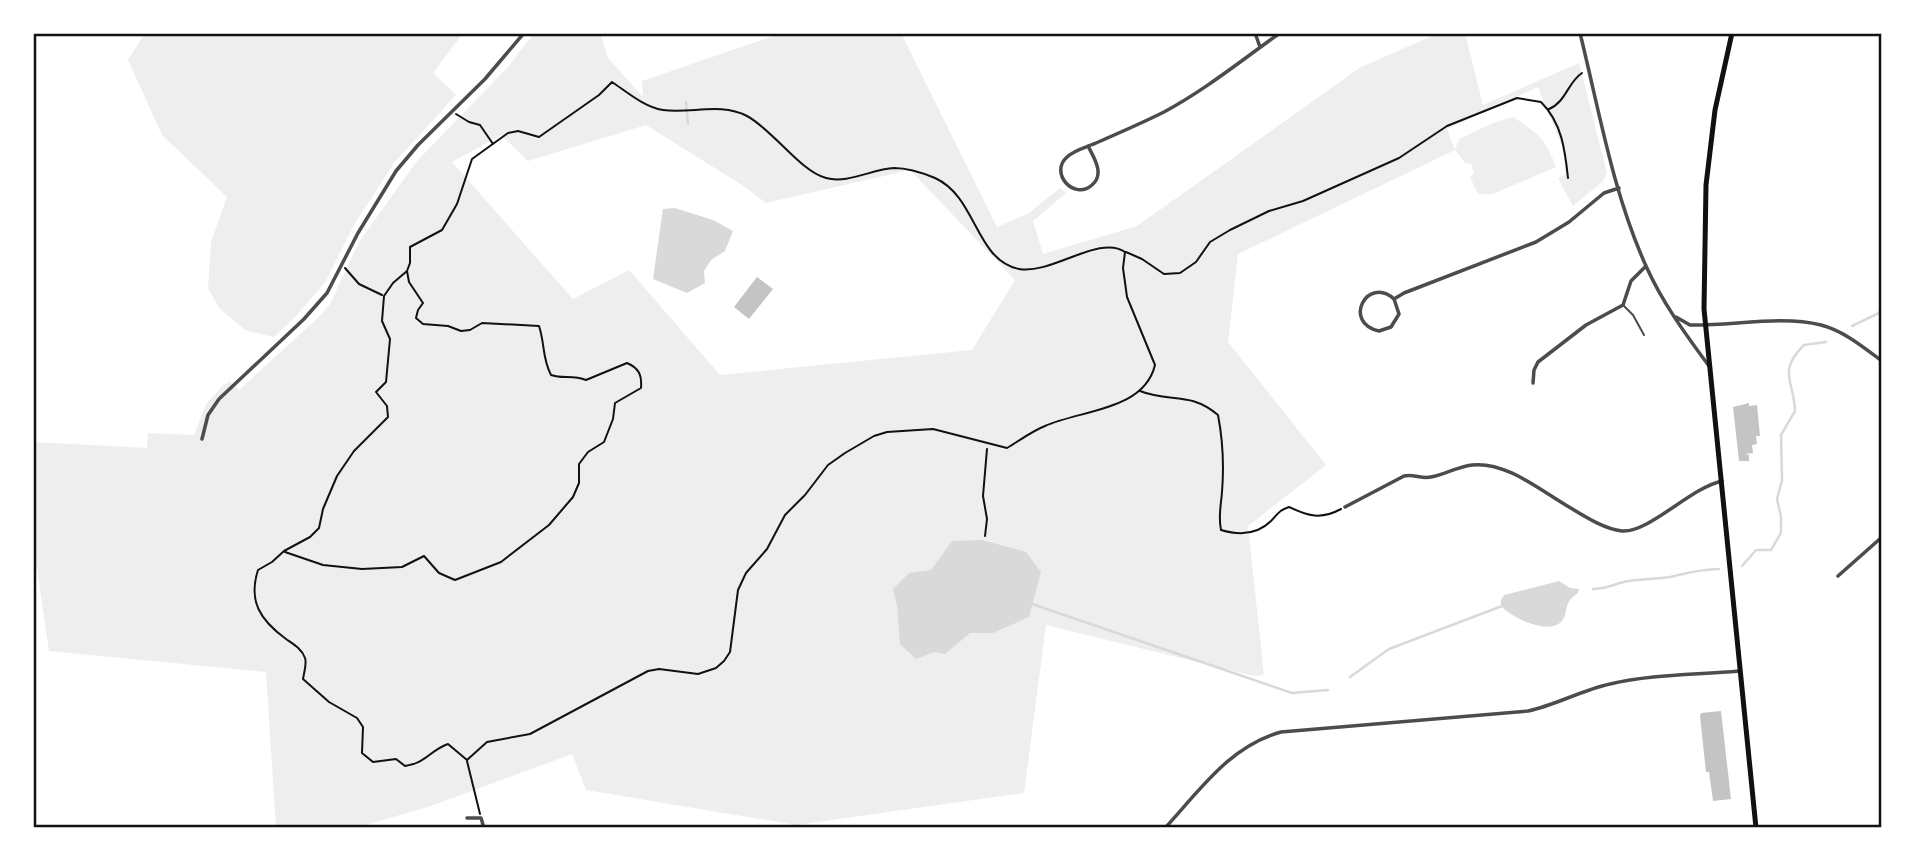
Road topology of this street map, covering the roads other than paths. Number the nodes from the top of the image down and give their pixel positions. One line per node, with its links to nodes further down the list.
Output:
1 (524, 33): 18 (street)
2 (1255, 33): 6 (street)
3 (1280, 33): 6 (street)
4 (1580, 33): 8 (street)
5 (1732, 33): 13 (main road)
6 (1261, 47): 7 (street)
7 (1088, 146): 7 (street)
8 (1619, 188): 9 (street); 10 (street)
9 (1646, 266): 11 (street); 12 (street)
10 (1394, 299): 10 (street)
11 (1623, 305): 14 (lane); 17 (street)
12 (1672, 313): 13 (street); 16 (street)
13 (1705, 325): 15 (street); 16 (main road)
14 (1644, 335)
15 (1882, 361)
16 (1709, 366): 19 (main road)
17 (1533, 383)
18 (202, 439)
19 (1722, 481): 20 (street); 23 (main road)
20 (1346, 507)
21 (1882, 537): 22 (street)
22 (1838, 576)
23 (1742, 671): 26 (street); 27 (main road)
24 (467, 818): 25 (street)
25 (484, 828)
26 (1165, 828)
27 (1756, 828)

